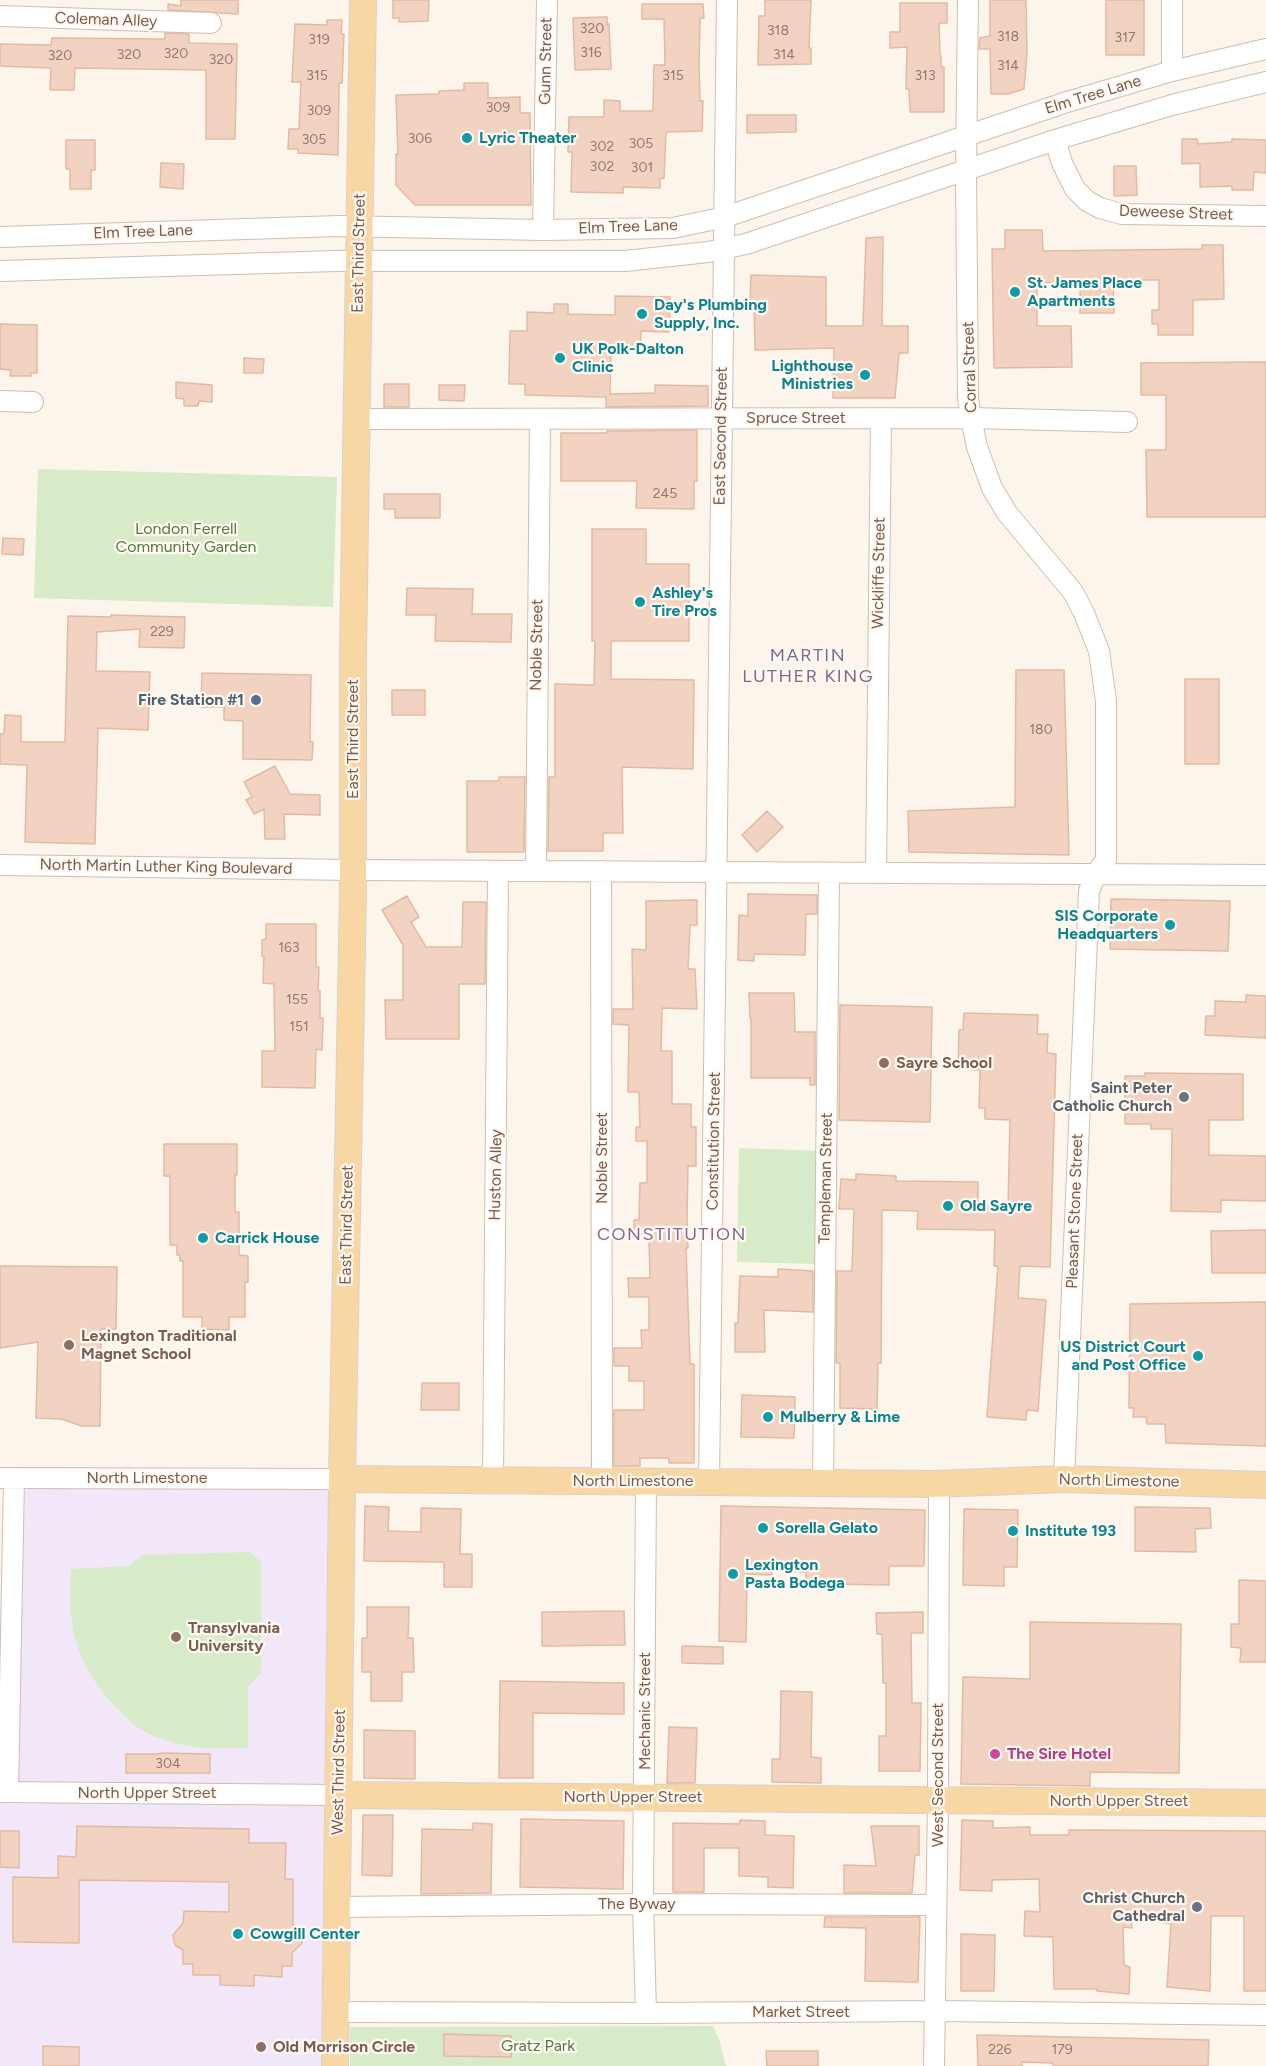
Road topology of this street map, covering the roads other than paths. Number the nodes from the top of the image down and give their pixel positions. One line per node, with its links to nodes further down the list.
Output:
1 (363, 0): 16 (main road, East Third Street)
2 (547, 0): 17 (street, Gunn Street)
3 (727, 0): 15 (street, East Second Street)
4 (968, 0): 11 (street, Corral Street)
5 (1172, 0): 9 (street)
6 (0, 16): 7 (street, Coleman Alley)
7 (211, 23)
8 (1266, 49): 9 (street, Elm Tree Lane)
9 (1172, 71): 11 (street, Elm Tree Lane)
10 (1266, 82): 12 (street, Elm Tree Lane)
11 (968, 135): 13 (street, Corral Street); 15 (street, Elm Tree Lane)
12 (1055, 140): 13 (street, Elm Tree Lane); 14 (street, Deweese Street)
13 (966, 170): 20 (street, Elm Tree Lane); 27 (street, Corral Street)
14 (1266, 216)
15 (725, 217): 17 (street, Elm Tree Lane); 20 (street, East Second Street)
16 (360, 227): 17 (street, Elm Tree Lane); 18 (street, Elm Tree Lane); 21 (main road, East Third Street)
17 (543, 230)
18 (122, 233): 19 (street, Elm Tree Lane); 22 (street)
19 (0, 237)
20 (725, 249): 21 (street, Elm Tree Lane); 30 (street, East Second Street)
21 (359, 261): 22 (street, Elm Tree Lane); 28 (main road, East Third Street)
22 (123, 267): 23 (street, Elm Tree Lane)
23 (0, 271)
24 (0, 401): 25 (street)
25 (33, 402)
26 (880, 418): 27 (street, Spruce Street); 30 (street, Spruce Street); 39 (street, Wickliffe Street)
27 (971, 418): 31 (street, Spruce Street); 40 (street, Corral Street)
28 (357, 419): 29 (street, Spruce Street); 33 (main road, East Third Street)
29 (540, 419): 30 (street, Spruce Street); 35 (street, Noble Street)
30 (721, 419): 37 (street, East Second Street)
31 (1127, 422)
32 (0, 865): 33 (street, North Martin Luther King Boulevard)
33 (343, 870): 34 (street, North Martin Luther King Boulevard); 43 (main road, East Third Street)
34 (498, 871): 35 (street, North Martin Luther King Boulevard); 45 (street, Huston Alley)
35 (536, 871): 36 (street, North Martin Luther King Boulevard)
36 (601, 871): 37 (street, North Martin Luther King Boulevard); 46 (street, Noble Street)
37 (718, 872): 38 (street, North Martin Luther King Boulevard); 48 (street, Constitution Street)
38 (829, 873): 39 (street, North Martin Luther King Boulevard); 49 (street, Templeman Street)
39 (876, 873): 40 (street, North Martin Luther King Boulevard)
40 (1096, 874): 41 (street, North Martin Luther King Boulevard); 44 (street, Pleasant Stone Street)
41 (1266, 875)
42 (7, 1478): 43 (street, North Limestone); 52 (street)
43 (342, 1479): 45 (main road, North Limestone); 54 (main road, West Third Street)
44 (1064, 1479): 50 (main road, North Limestone); 51 (main road, North Limestone)
45 (493, 1480): 46 (main road, North Limestone)
46 (602, 1481): 47 (main road, North Limestone)
47 (646, 1481): 48 (main road, North Limestone); 55 (street, Mechanic Street)
48 (709, 1481): 49 (main road, North Limestone)
49 (823, 1482): 50 (main road, North Limestone)
50 (939, 1484): 56 (street, West Second Street)
51 (1266, 1485)
52 (5, 1629): 53 (street)
53 (4, 1792): 54 (street, North Upper Street)
54 (338, 1795): 55 (main road, North Upper Street); 60 (main road, West Third Street)
55 (644, 1797): 56 (main road, North Upper Street); 58 (street, Mechanic Street)
56 (938, 1800): 57 (main road, North Upper Street); 59 (street, West Second Street)
57 (1266, 1803)
58 (643, 1904): 59 (street, The Byway); 60 (street, The Byway); 63 (street, Mechanic Street)
59 (936, 1905): 61 (street, West Second Street)
60 (337, 1907): 62 (main road, West Third Street)
61 (935, 2011): 63 (street, Market Street); 64 (street, Market Street); 66 (street, West Second Street)
62 (336, 2012): 63 (street, Market Street); 65 (main road, West Third Street)
63 (646, 2013)
64 (1266, 2015)
65 (336, 2066)
66 (934, 2066)

